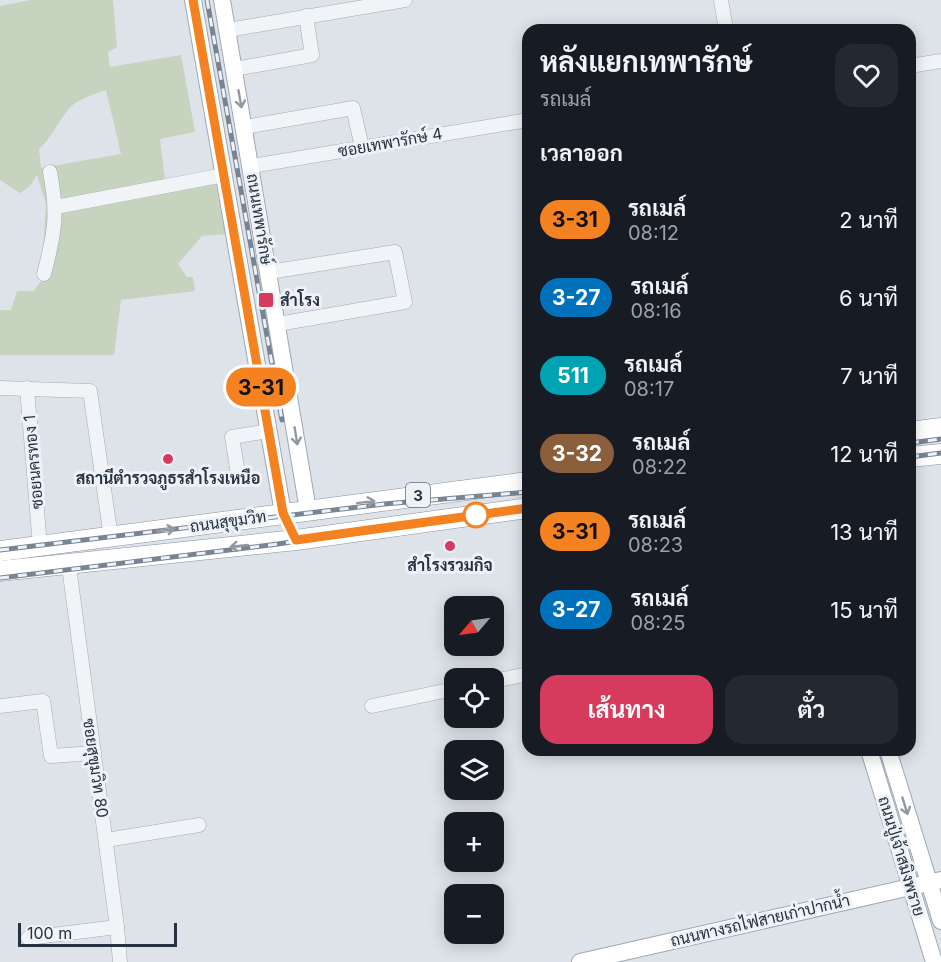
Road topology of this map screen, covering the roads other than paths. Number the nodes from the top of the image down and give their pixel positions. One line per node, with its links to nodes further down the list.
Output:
1 (193, 0): 16 (main road, ถนนเทพารักษ์)
2 (222, 0): 7 (main road, ถนนเทพารักษ์)
3 (405, 0): 5 (street)
4 (721, 0): 6 (street)
5 (306, 16): 7 (street); 10 (street)
6 (725, 24)
7 (228, 30): 10 (main road, ถนนเทพารักษ์)
8 (941, 61): 9 (street)
9 (916, 65)
10 (235, 69): 12 (main road, ถนนเทพารักษ์, one-way to 12)
11 (522, 121): 13 (street, ซอยเทพารักษ์ 4)
12 (245, 127): 13 (street); 14 (main road, ถนนเทพารักษ์)
13 (362, 147): 14 (street, ซอยเทพารักษ์ 4)
14 (252, 166): 18 (main road, ถนนเทพารักษ์)
15 (50, 172): 17 (street)
16 (224, 175): 17 (street); 24 (main road, ถนนเทพารักษ์)
17 (56, 207): 19 (street)
18 (269, 272): 20 (main road, ถนนเทพารักษ์); 20 (street)
19 (44, 274)
20 (278, 324): 31 (main road, ถนนเทพารักษ์, one-way to 31)
21 (0, 388): 22 (street)
22 (27, 388): 34 (street); 36 (street, ซอยนครทอง 1)
23 (941, 428): 25 (highway)
24 (268, 431): 28 (street); 32 (main road, ถนนเทพารักษ์)
25 (916, 431)
26 (941, 454): 27 (highway)
27 (916, 456)
28 (238, 474)
29 (522, 483): 31 (highway, ถนนสุขุมวิท / 3, one-way to 29)
30 (522, 509): 37 (highway, ถนนสุขุมวิท / 3)
31 (308, 510): 32 (highway, ถนนสุขุมวิท / 3); 37 (highway)
32 (283, 513): 33 (highway, ถนนสุขุมวิท / 3); 37 (highway)
33 (191, 527): 34 (highway, ถนนสุขุมวิท / 3, one-way to 33); 39 (highway)
34 (111, 538): 36 (highway, ถนนสุขุมวิท / 3)
35 (0, 540): 36 (highway)
36 (43, 540): 38 (highway, ถนนสุขุมวิท / 3)
37 (296, 540): 39 (highway, ถนนสุขุมวิท / 3, one-way to 39)
38 (0, 550)
39 (194, 551): 40 (highway, ถนนสุขุมวิท / 3)
40 (131, 558): 41 (highway, ถนนสุขุมวิท / 3); 42 (highway)
41 (0, 571)
42 (70, 574): 43 (highway); 49 (street, ซอยสุขุมวิท 80)
43 (0, 581)
44 (522, 676): 45 (street)
45 (504, 679)
46 (444, 691): 48 (street)
47 (0, 706): 49 (street)
48 (372, 706)
49 (94, 753): 53 (street, ซอยสุขุมวิท 80)
50 (871, 756): 55 (main road, ถนนปู่เจ้าสมิงพราย)
51 (890, 756): 54 (main road, ถนนปู่เจ้าสมิงพราย, one-way to 54)
52 (200, 825): 53 (street)
53 (106, 840): 57 (street, ซอยสุขุมวิท 80)
54 (935, 881): 55 (main road, ถนนทางรถไฟสายเก่าปากน้ำ); 56 (main road, ถนนปู่เจ้าสมิงพราย)
55 (911, 886): 60 (main road, ถนนทางรถไฟสายเก่าปากน้ำ); 61 (main road, ถนนปู่เจ้าสมิงพราย)
56 (941, 921)
57 (117, 927): 58 (street); 59 (street, ซอยสุขุมวิท 80)
58 (28, 938)
59 (120, 962)
60 (580, 962)
61 (934, 962)

